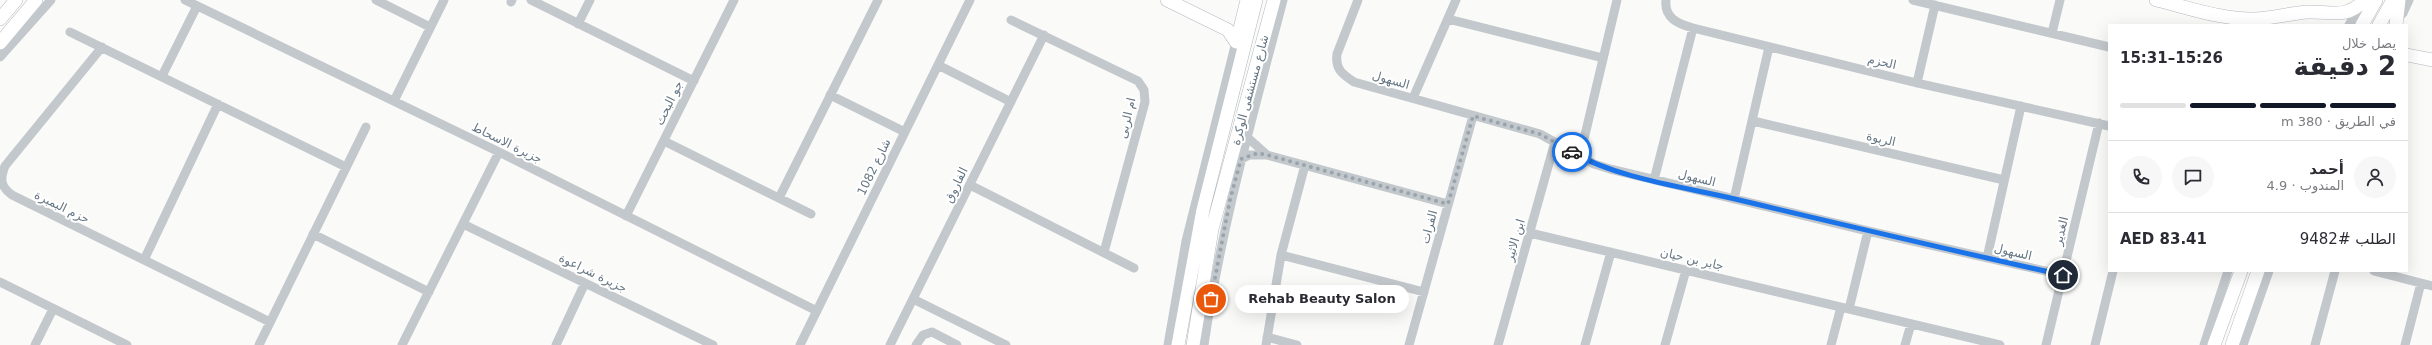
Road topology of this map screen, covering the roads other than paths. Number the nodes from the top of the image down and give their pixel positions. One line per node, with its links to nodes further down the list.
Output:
1 (16, 0): 32 (street)
2 (36, 0): 49 (street)
3 (51, 0): 55 (street)
4 (185, 0): 30 (street, جزيرة الاسحاط)
5 (376, 0): 43 (street)
6 (444, 0): 43 (street)
7 (531, 0): 38 (street)
8 (590, 0): 38 (street)
9 (734, 0): 61 (street, جو البحث)
10 (878, 0): 63 (street)
11 (970, 0): 58 (street, شارع 1082)
12 (1167, 0): 44 (street)
13 (1247, 0): 35 (street, شارع مستشفى الوكرة)
14 (1256, 0): 59 (street, شارع مستشفى الوكرة)
15 (1274, 0): 84 (street, شارع مستشفى الوكرة)
16 (1283, 0): 75 (street, شارع مستشفى الوكرة)
17 (1358, 0): 64 (street, السهول)
18 (1456, 0): 33 (street)
19 (1617, 0): 56 (street)
20 (1666, 0): 45 (street, الحزم)
21 (1913, 0): 29 (street)
22 (2060, 0): 47 (street)
23 (2156, 0): 36 (street)
24 (2376, 0): 41 (street)
25 (2393, 0): 42 (street)
26 (2399, 0): 37 (street)
27 (2409, 0): 37 (street)
28 (2362, 2): 31 (street); 40 (street)
29 (1935, 5): 47 (street); 62 (street)
30 (198, 6): 60 (street); 65 (street, جزيرة الاسحاط)
31 (2323, 13): 36 (street); 39 (street)
32 (0, 19)
33 (1448, 19): 56 (street); 64 (street)
34 (1011, 20): 48 (street, ام الربى)
35 (1242, 20): 44 (street); 50 (street, شارع مستشفى الوكرة)
36 (2229, 21)
37 (2395, 23)
38 (578, 24): 61 (street)
39 (2336, 24)
40 (2350, 24)
41 (2363, 24)
42 (2380, 24)
43 (430, 27): 65 (street)
44 (1221, 27): 50 (street)
45 (1693, 28): 52 (street, الحزم); 85 (street)
46 (70, 32): 51 (street)
47 (2052, 33): 53 (street)
48 (1044, 36): 66 (street, الفاروق); 97 (street, ام الربى)
49 (0, 42)
50 (1236, 42): 59 (street, شارع مستشفى الوكرة); 137 (street, شارع مستشفى الوكرة)
51 (102, 47): 60 (street); 101 (street, حزم البمبرة)
52 (1769, 47): 62 (street, الحزم); 70 (street)
53 (2108, 47)
54 (2408, 54): 57 (street)
55 (0, 56)
56 (1603, 58): 80 (street)
57 (2432, 60)
58 (938, 65): 66 (street); 74 (street, شارع 1082)
59 (1239, 66): 138 (street, شارع مستشفى الوكرة)
60 (162, 76): 67 (street)
61 (694, 81): 76 (street, جو البحث)
62 (1917, 83): 68 (street, الحزم)
63 (830, 95): 74 (street); 88 (street)
64 (1413, 98): 69 (street, السهول)
65 (394, 101): 78 (street, جزيرة الاسحاط)
66 (1011, 102): 87 (street, الفاروق)
67 (218, 104): 83 (street); 101 (street)
68 (2021, 106): 71 (street, الحزم); 86 (street)
69 (1473, 116): 77 (street, السهول); 90 (street, الفرات)
70 (1753, 121): 86 (street, الربوة); 89 (street)
71 (2099, 123): 72 (street, الحزم); 111 (street, الغدير)
72 (2108, 126)
73 (366, 127): 83 (street)
74 (905, 132): 121 (street, شارع 1082)
75 (1247, 137): 79 (street); 81 (street, شارع مستشفى الوكرة)
76 (664, 141): 88 (street); 92 (street, جو البحث)
77 (1555, 142): 80 (street, السهول); 95 (street, ابن الاثير)
78 (499, 152): 92 (street, جزيرة الاسحاط); 93 (street)
79 (1267, 155): 81 (street); 82 (street)
80 (1580, 156): 85 (street, السهول)
81 (1241, 159): 84 (street); 140 (street, شارع مستشفى الوكرة)
82 (1305, 165): 90 (street); 99 (street)
83 (346, 167): 96 (street)
84 (1228, 171): 139 (street, شارع مستشفى الوكرة)
85 (1654, 180): 89 (street, السهول)
86 (2004, 180): 100 (street)
87 (970, 185): 97 (street); 118 (street, الفاروق)
88 (779, 198): 91 (street)
89 (1734, 199): 94 (street, السهول)
90 (1448, 204): 117 (street, الفرات)
91 (811, 214)
92 (626, 216): 121 (street, جزيرة الاسحاط)
93 (462, 224): 113 (street, جزيرة شراعوة); 116 (street)
94 (1868, 232): 100 (street, السهول); 119 (street)
95 (1530, 233): 98 (street, جابر بن حيان); 143 (street, ابن الاثير)
96 (313, 234): 116 (street); 122 (street)
97 (1104, 252): 102 (street)
98 (1611, 252): 103 (street, جابر بن حيان); 144 (street)
99 (1281, 255): 117 (street); 124 (street)
100 (1987, 258): 111 (street, السهول)
101 (144, 260): 122 (street, حزم البمبرة)
102 (1134, 268)
103 (1686, 270): 119 (street, جابر بن حيان); 145 (street)
104 (2113, 272): 150 (street)
105 (2228, 272): 151 (street)
106 (2241, 272): 152 (street)
107 (2258, 272): 153 (street)
108 (2269, 272): 154 (street)
109 (2335, 272): 155 (street)
110 (2378, 272): 114 (street)
111 (2063, 275): 149 (street, الغدير)
112 (0, 282): 120 (street)
113 (585, 283): 130 (street); 131 (street, جزيرة شراعوة)
114 (2421, 283): 115 (street); 156 (street)
115 (2432, 286)
116 (429, 292): 129 (street)
117 (1424, 292): 142 (street, الفرات)
118 (913, 299): 133 (street, الفاروق); 136 (street)
119 (1845, 308): 123 (street, جابر بن حيان); 146 (street)
120 (54, 310): 126 (street); 127 (street)
121 (817, 311): 132 (street, شارع 1082)
122 (270, 322): 128 (street)
123 (1911, 324): 125 (street, جابر بن حيان); 147 (street)
124 (1266, 341): 141 (street)
125 (1984, 343): 148 (street, جابر بن حيان)
126 (35, 345)
127 (127, 345)
128 (259, 345)
129 (402, 345)
130 (556, 345)
131 (711, 345)
132 (800, 345)
133 (891, 345)
134 (916, 345): 135 (street)
135 (958, 345)
136 (1006, 345)
137 (1168, 345)
138 (1178, 345)
139 (1193, 345)
140 (1204, 345)
141 (1297, 345)
142 (1409, 345)
143 (1498, 345)
144 (1585, 345)
145 (1665, 345)
146 (1831, 345)
147 (1905, 345)
148 (2000, 345)
149 (2046, 345)
150 (2095, 345)
151 (2204, 345)
152 (2214, 345)
153 (2232, 345)
154 (2243, 345)
155 (2315, 345)
156 (2405, 345)

